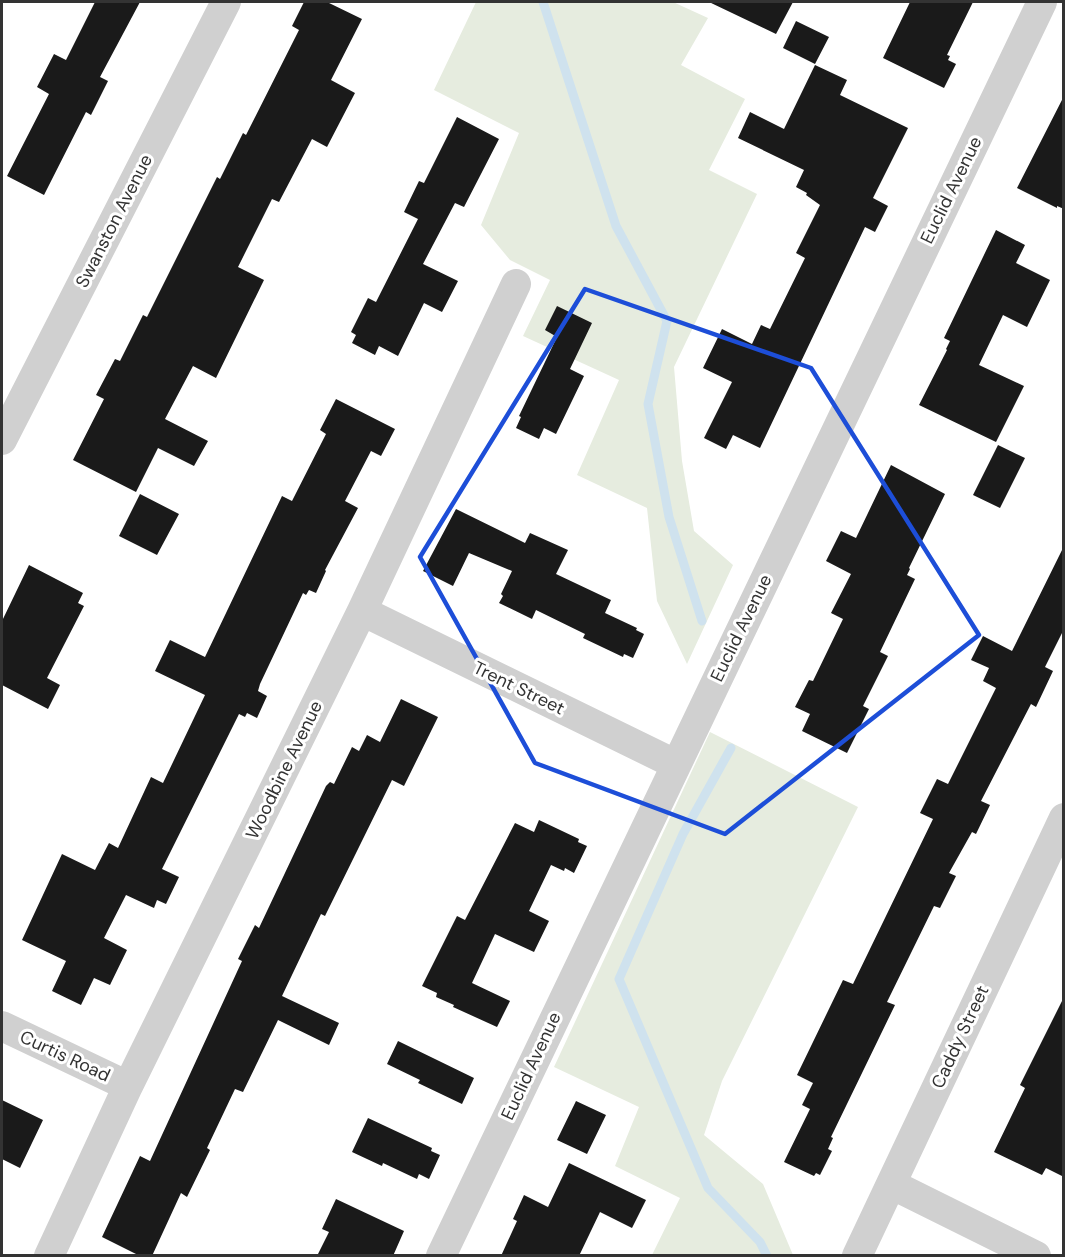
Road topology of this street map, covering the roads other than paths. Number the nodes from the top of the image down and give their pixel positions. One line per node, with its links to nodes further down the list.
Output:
1 (226, 2): 4 (street, Swanston Avenue)
2 (1042, 2): 6 (street, Euclid Avenue)
3 (516, 284): 5 (street, Woodbine Avenue)
4 (2, 440)
5 (362, 611): 6 (street, Trent Street); 9 (street, Woodbine Avenue)
6 (675, 764): 12 (street, Euclid Avenue)
7 (1064, 818): 10 (street, Caddy Street)
8 (2, 1026): 9 (street, Curtis Road)
9 (128, 1086): 11 (street, Woodbine Avenue)
10 (891, 1184): 13 (street, Caddy Street); 14 (street)
11 (49, 1256)
12 (441, 1256)
13 (857, 1256)
14 (1036, 1256)

